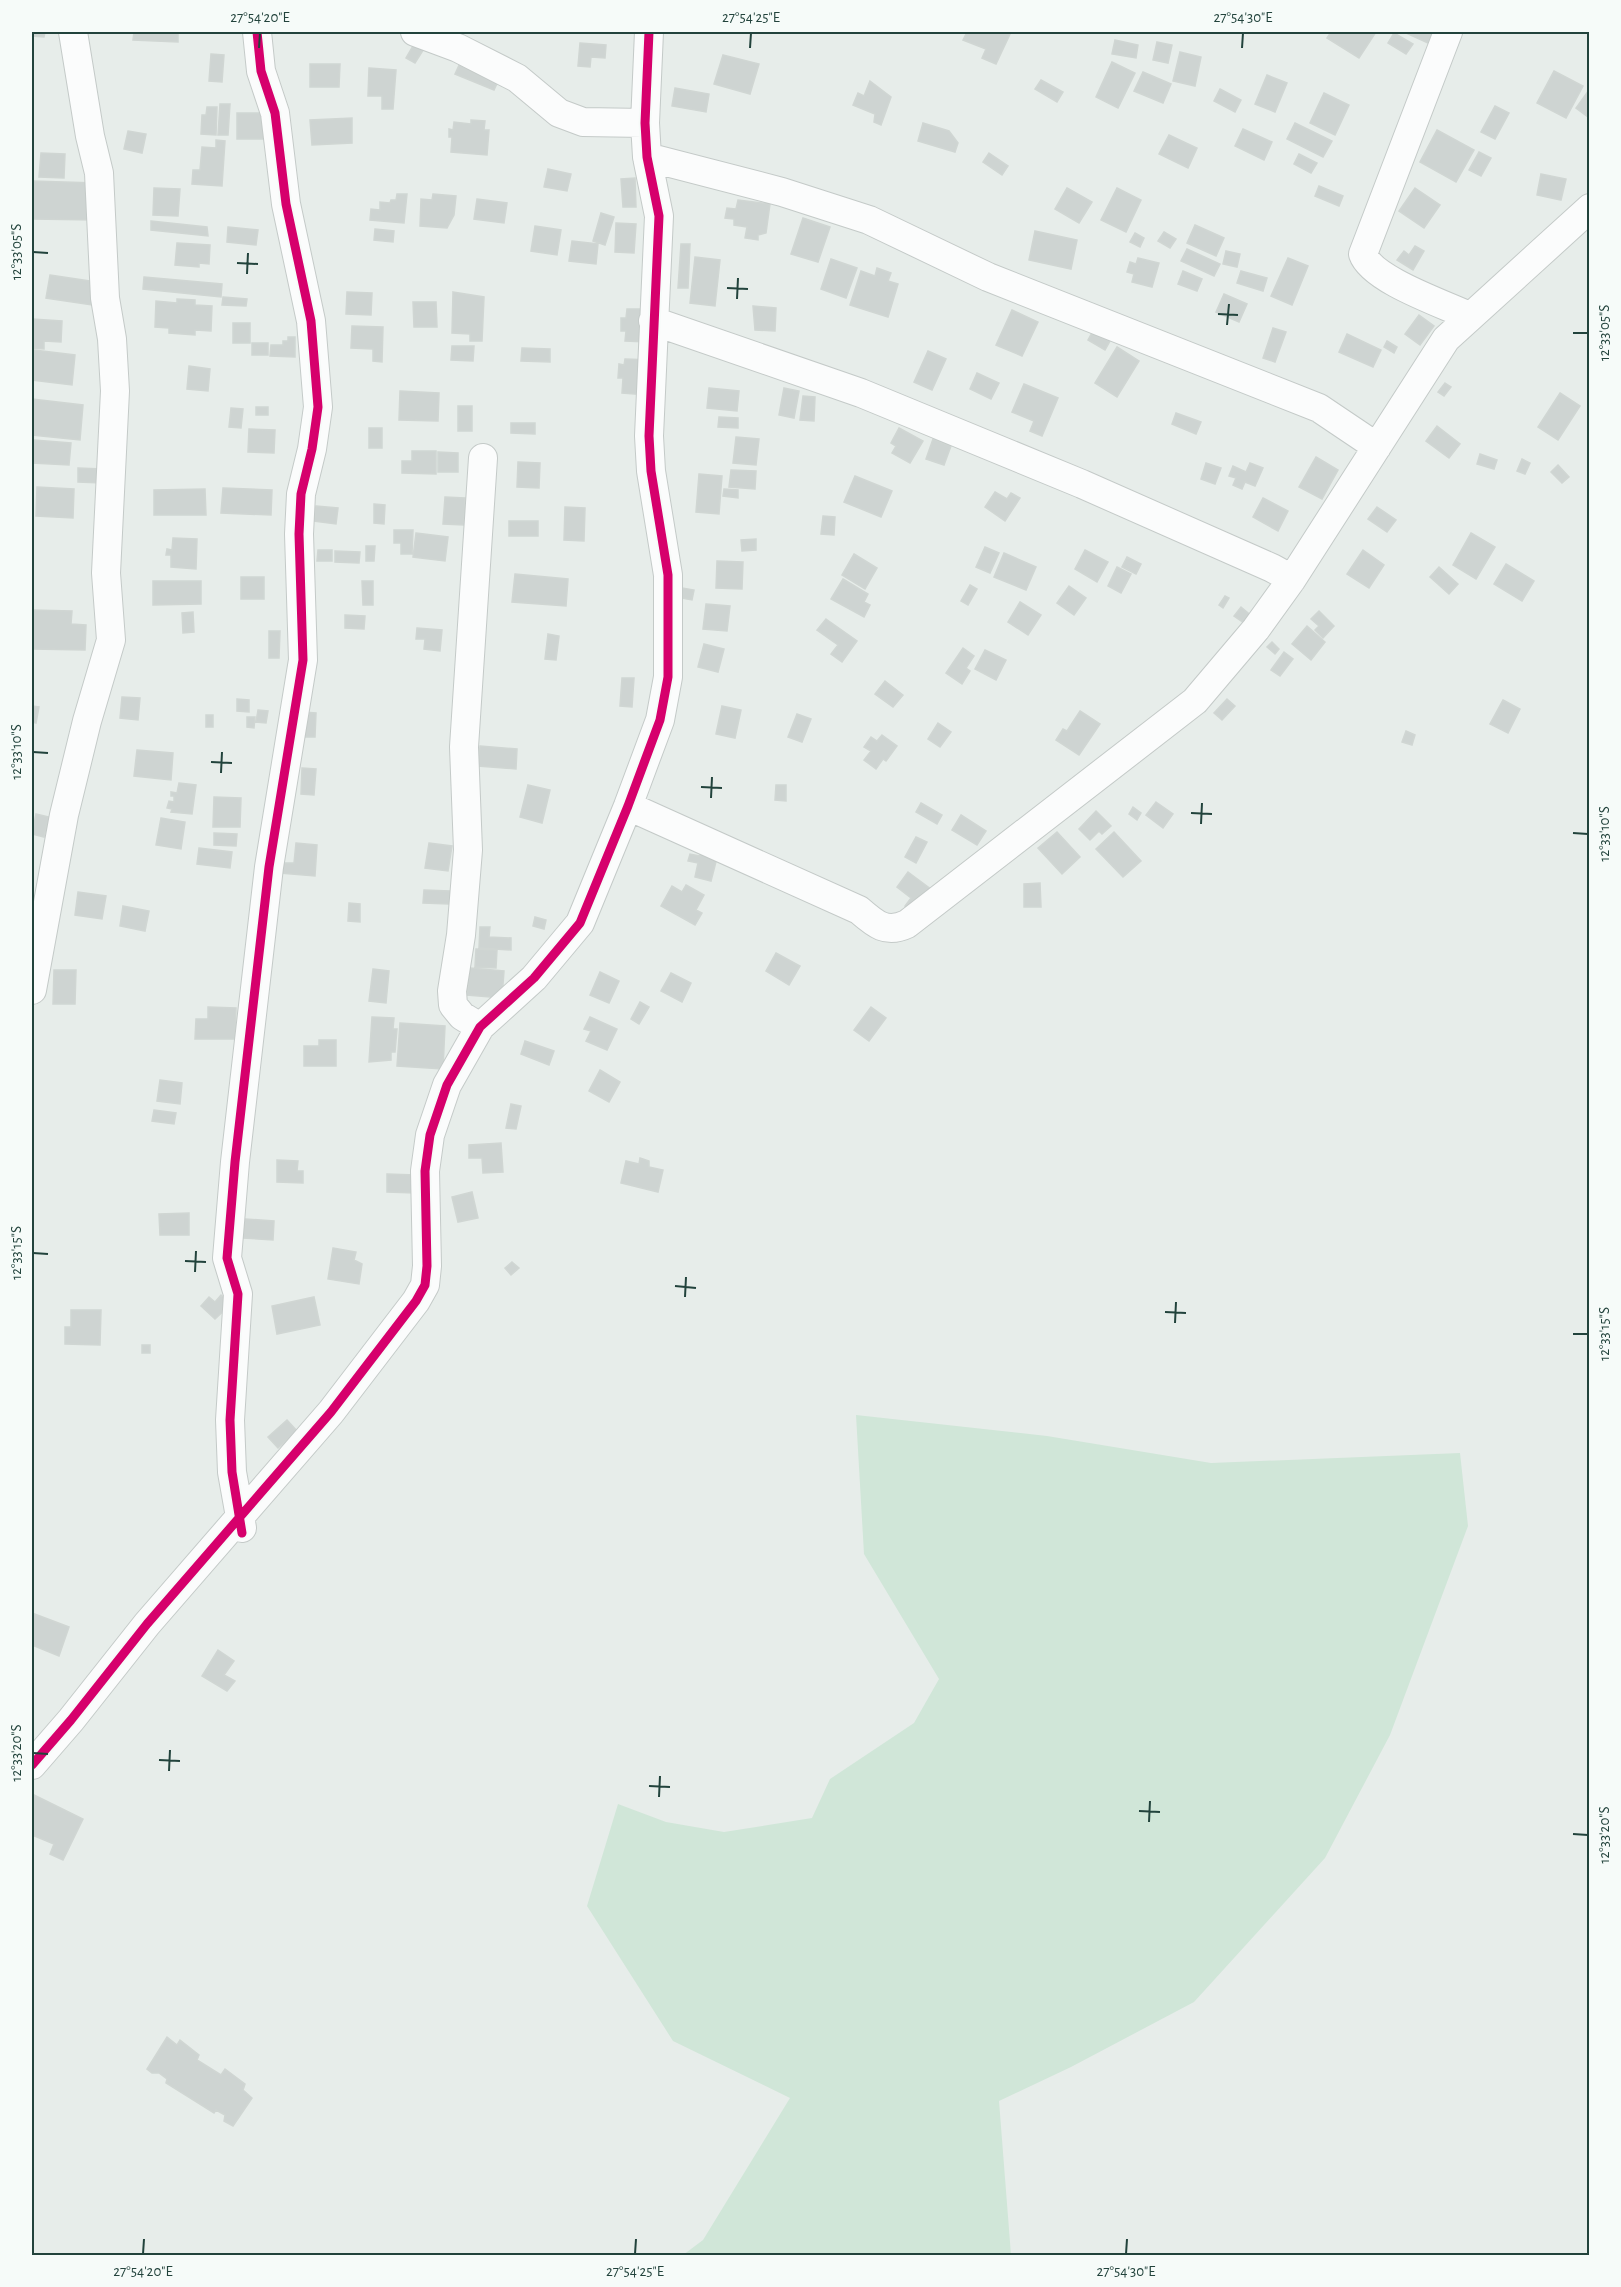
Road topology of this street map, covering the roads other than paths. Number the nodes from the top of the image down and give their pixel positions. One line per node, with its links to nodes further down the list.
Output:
1 (73, 32): 15 (street)
2 (257, 32): 17 (street)
3 (416, 32): 6 (street)
4 (649, 32): 6 (street)
5 (1448, 32): 9 (street)
6 (645, 123): 7 (street)
7 (647, 157): 10 (street); 11 (street)
8 (1590, 208): 9 (street)
9 (1469, 316): 11 (street)
10 (653, 321): 13 (street); 14 (street)
11 (1377, 447): 13 (street)
12 (483, 458): 16 (street)
13 (1292, 579): 14 (street)
14 (628, 806): 16 (street)
15 (32, 990)
16 (480, 1027): 17 (street)
17 (241, 1525): 18 (street)
18 (32, 1765)

